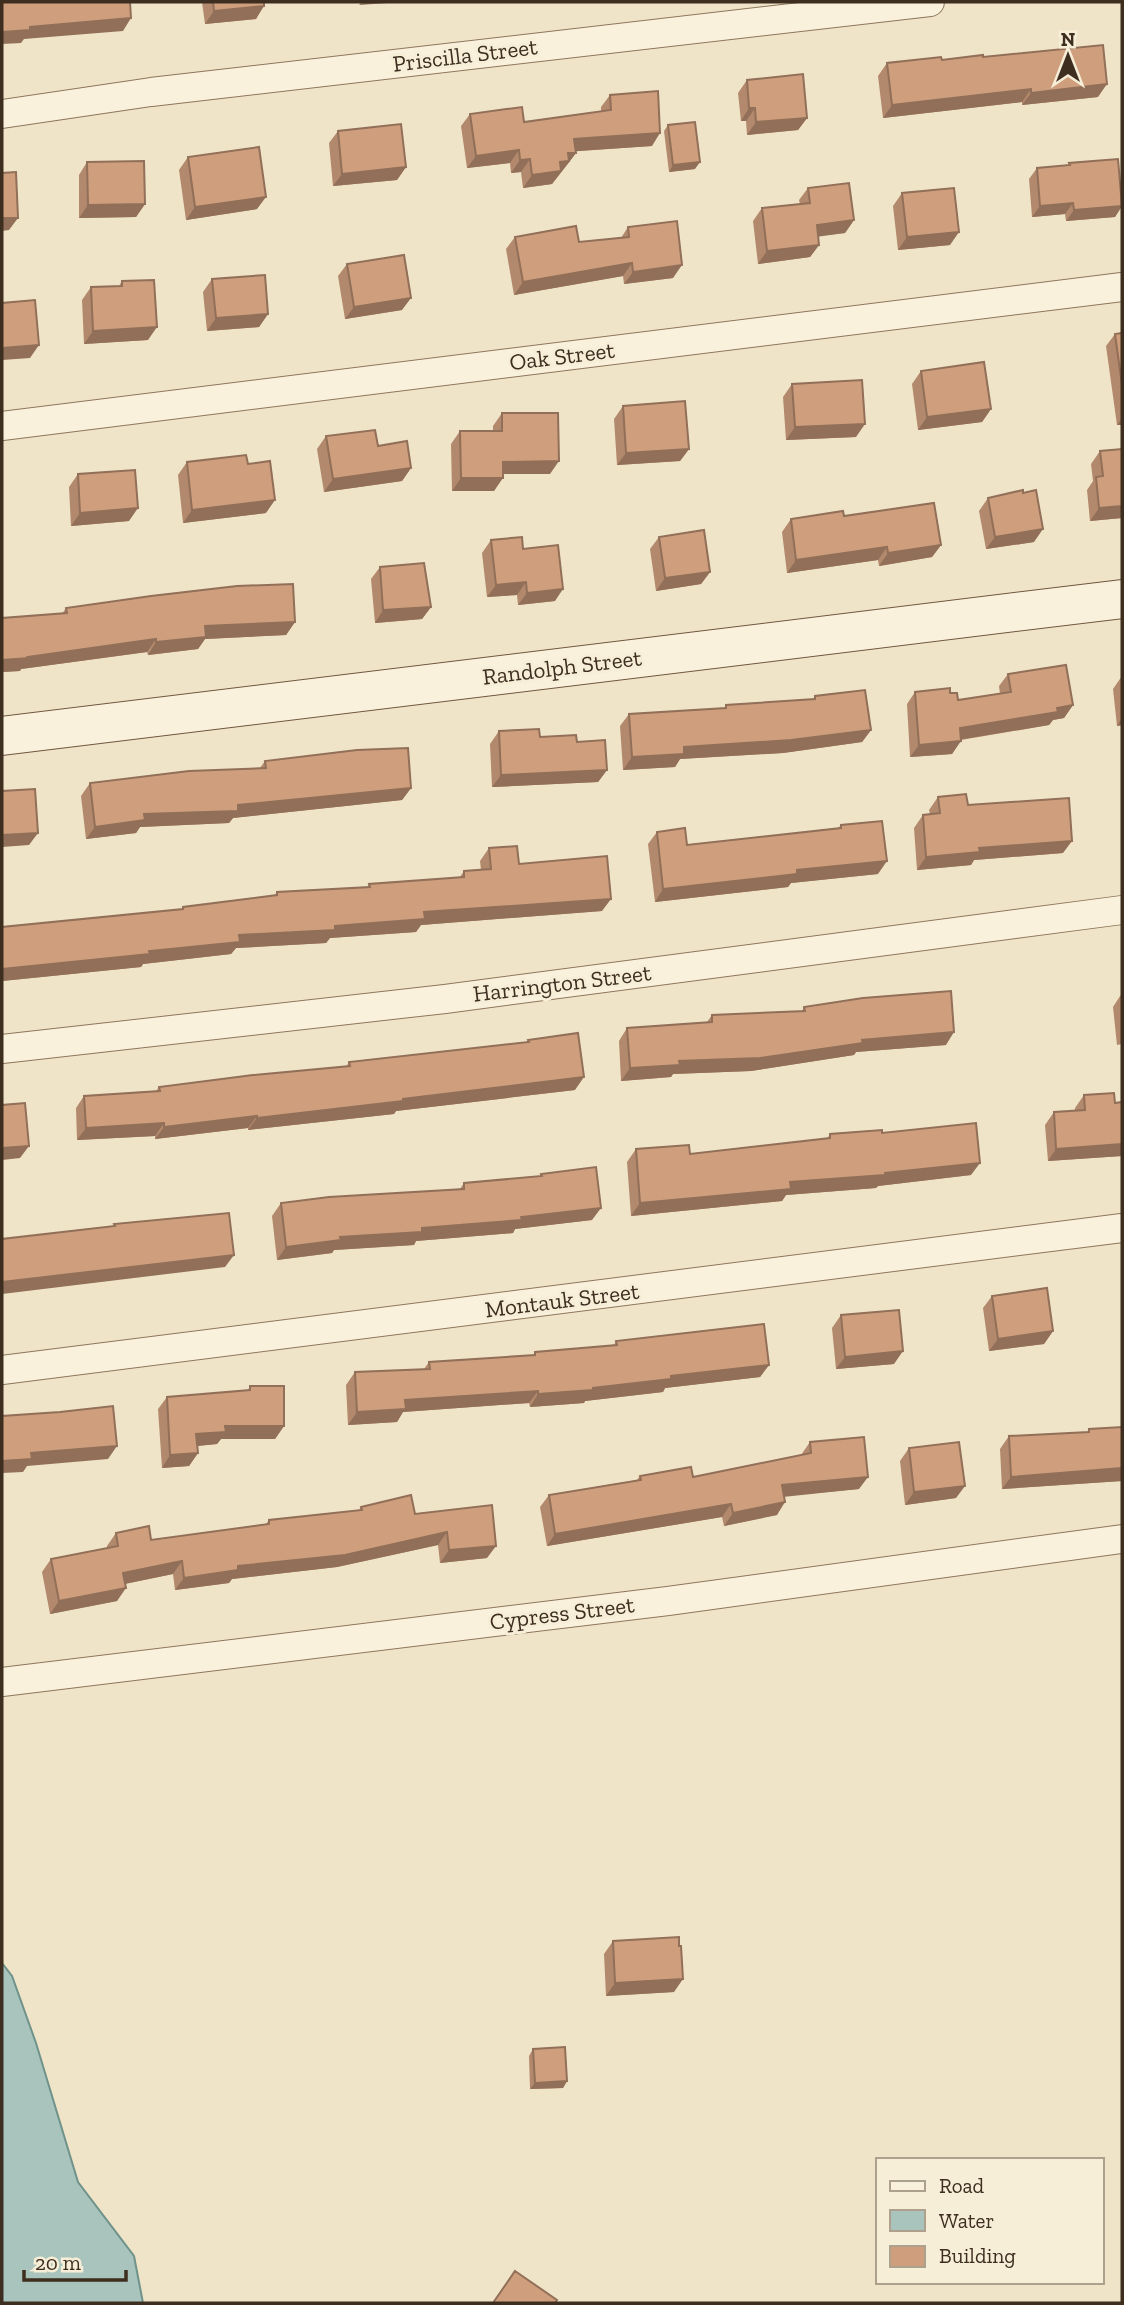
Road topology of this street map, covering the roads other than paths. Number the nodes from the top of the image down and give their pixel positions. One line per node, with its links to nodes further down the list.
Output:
1 (930, 2): 2 (street, Priscilla Street)
2 (2, 114)
3 (1122, 287): 4 (street, Oak Street)
4 (2, 426)
5 (1122, 599): 6 (street, Randolph Street)
6 (2, 736)
7 (1122, 910): 8 (street, Harrington Street)
8 (2, 1049)
9 (1122, 1228): 10 (street, Montauk Street)
10 (2, 1370)
11 (1122, 1539): 12 (street, Cypress Street)
12 (2, 1682)

